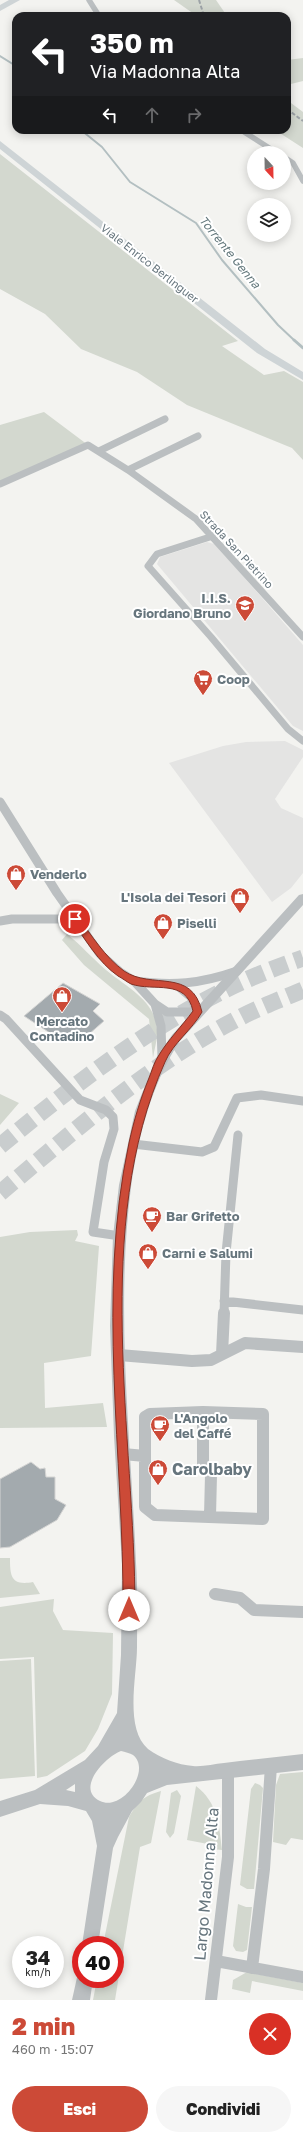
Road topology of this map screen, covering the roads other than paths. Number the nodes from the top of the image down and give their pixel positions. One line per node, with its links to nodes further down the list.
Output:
1 (3, 0): 4 (main road)
2 (16, 0): 5 (main road)
3 (89, 0): 6 (street)
4 (0, 1)
5 (0, 8)
6 (96, 12)
7 (247, 134): 9 (street)
8 (0, 144): 12 (main road, Viale Enrico Berlinguer)
9 (266, 146)
10 (291, 162): 11 (street)
11 (303, 181)
12 (303, 377)
13 (165, 419): 15 (street)
14 (198, 436): 16 (street)
15 (99, 451): 16 (street, Strada San Pietrino); 17 (street, Strada San Pietrino)
16 (128, 470): 18 (street, Strada San Pietrino)
17 (0, 484)
18 (213, 536): 19 (street, Strada San Pietrino); 20 (street)
19 (303, 637)
20 (303, 741)
21 (0, 802): 23 (street)
22 (303, 898): 25 (street)
23 (75, 919): 24 (street); 26 (street)
24 (0, 921)
25 (237, 971): 27 (street); 29 (street)
26 (134, 981): 27 (street); 28 (street)
27 (178, 986): 29 (street)
28 (155, 1004): 29 (street); 31 (street)
29 (198, 1012): 31 (street)
30 (0, 1015): 35 (street)
31 (162, 1058): 34 (street)
32 (303, 1102): 34 (street)
33 (238, 1135): 36 (street)
34 (133, 1144): 35 (street)
35 (120, 1236): 40 (street)
36 (224, 1301): 37 (street); 39 (street)
37 (303, 1310)
38 (303, 1347): 39 (street)
39 (222, 1354): 40 (street)
40 (119, 1355): 42 (street)
41 (203, 1412): 43 (street); 44 (street); 44 (street)
42 (123, 1454): 43 (street); 47 (street)
43 (145, 1456): 44 (street)
44 (210, 1516)
45 (216, 1594): 46 (street)
46 (303, 1612)
47 (125, 1715): 48 (street); 49 (street)
48 (139, 1750): 49 (street); 54 (street); 55 (street)
49 (102, 1751): 51 (street)
50 (303, 1762): 52 (street)
51 (90, 1766): 56 (street); 57 (street)
52 (270, 1766): 53 (street); 63 (street)
53 (228, 1771): 54 (street); 62 (street, Largo Madonna Alta)
54 (194, 1773): 55 (street)
55 (142, 1787): 58 (street)
56 (39, 1797): 57 (street); 59 (street)
57 (92, 1805): 58 (street); 60 (street)
58 (126, 1805): 60 (street)
59 (0, 1808)
60 (106, 1848): 61 (street)
61 (91, 1936)
62 (216, 1961): 63 (street); 67 (street, Largo Madonna Alta)
63 (252, 1968): 64 (street)
64 (303, 1977)
65 (83, 1988): 66 (street)
66 (81, 2000)
67 (211, 2000)

